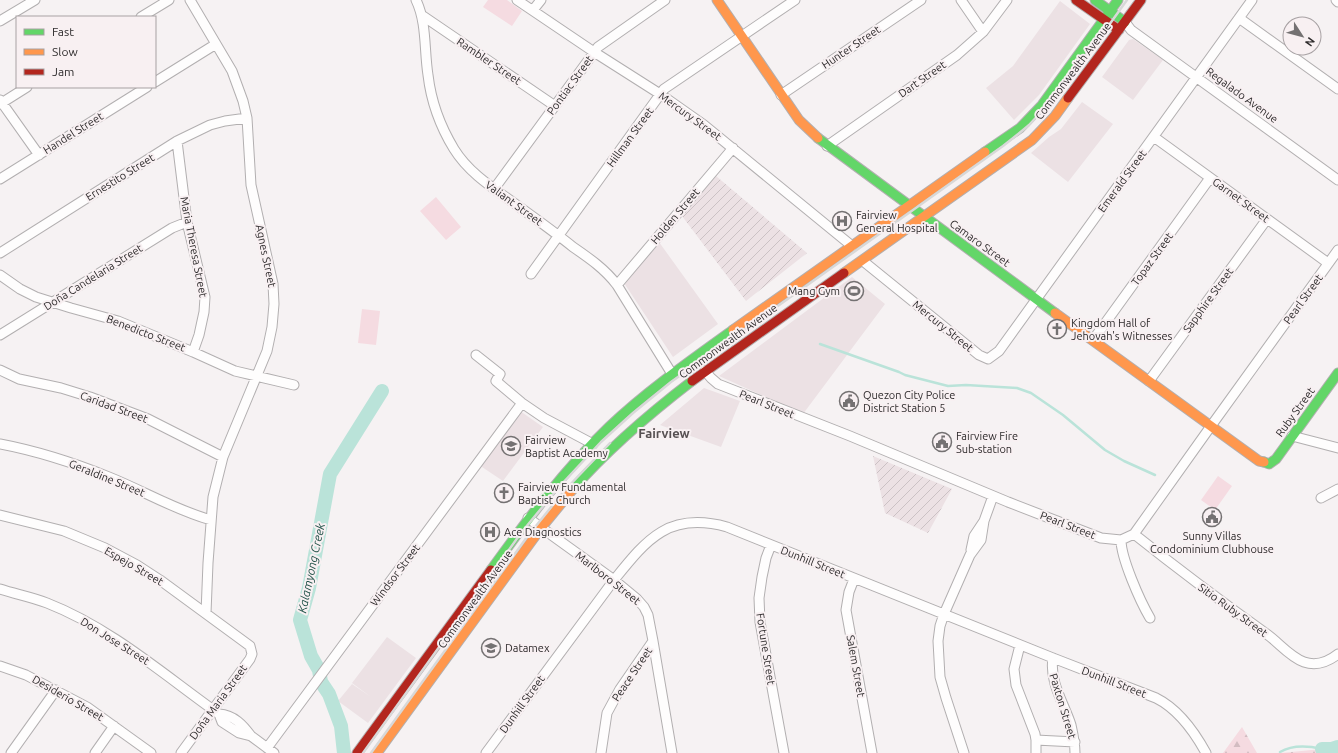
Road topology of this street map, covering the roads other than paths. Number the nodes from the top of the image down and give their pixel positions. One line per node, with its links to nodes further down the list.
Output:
1 (35, 0): 24 (street)
2 (169, 0): 20 (street)
3 (190, 0): 30 (street, Agnes Street)
4 (416, 0): 21 (street, Valiant Street)
5 (517, 0): 18 (street, Mercury Street)
6 (541, 0): 18 (street)
7 (665, 0): 31 (street, Pontiac Street)
8 (717, 0): 29 (main road, Camaro Street)
9 (795, 0): 29 (street, Hillman Street)
10 (921, 0): 38 (street, Hunter Street)
11 (961, 0): 28 (street)
12 (1006, 0): 28 (street, Dart Street)
13 (1076, 0): 23 (main road)
14 (1095, 0): 19 (main road, Regalado Avenue)
15 (1118, 0): 19 (main road, Commonwealth Avenue)
16 (1141, 0): 25 (main road, Commonwealth Avenue)
17 (1252, 0): 22 (street, Emerald Street)
18 (533, 10): 31 (street, Mercury Street)
19 (1110, 11): 23 (main road, Commonwealth Avenue); 25 (main road, Regalado Avenue)
20 (144, 16)
21 (423, 16): 40 (street, Rambler Street); 54 (street, Valiant Street)
22 (1239, 18): 32 (street, Emerald Street); 36 (street)
23 (1104, 20): 26 (main road); 41 (main road, Commonwealth Avenue)
24 (0, 21)
25 (1125, 22): 26 (main road, Commonwealth Avenue); 27 (street, Regalado Avenue)
26 (1119, 30): 27 (street); 44 (main road, Commonwealth Avenue)
27 (1132, 30): 32 (street, Regalado Avenue)
28 (983, 32): 48 (street, Dart Street)
29 (742, 36): 37 (street, Hillman Street); 38 (main road, Camaro Street)
30 (216, 44): 33 (street); 43 (street, Agnes Street)
31 (594, 52): 37 (street, Mercury Street); 40 (street, Pontiac Street)
32 (1197, 77): 46 (street, Emerald Street); 53 (street, Regalado Avenue)
33 (156, 81)
34 (25, 88): 39 (street)
35 (145, 88): 50 (street, Handel Street)
36 (1338, 89)
37 (660, 94): 49 (street, Mercury Street); 59 (street, Hillman Street)
38 (781, 95): 48 (main road, Camaro Street)
39 (0, 102): 50 (street)
40 (555, 106): 54 (street, Pontiac Street)
41 (1040, 107): 42 (main road, Commonwealth Avenue); 44 (main road)
42 (1031, 116): 45 (main road); 55 (main road, Commonwealth Avenue)
43 (247, 118): 47 (street, Ernestito Street); 79 (street, Agnes Street)
44 (1053, 119): 45 (main road, Commonwealth Avenue)
45 (1043, 130): 56 (main road, Commonwealth Avenue)
46 (1154, 137): 51 (street, Garnet Street); 68 (street, Emerald Street)
47 (177, 141): 58 (street, Maria Theresa Street); 62 (street, Ernestito Street)
48 (827, 146): 55 (main road, Camaro Street)
49 (733, 148): 60 (street, Mercury Street); 67 (street, Holden Street)
50 (39, 155): 52 (street, Handel Street)
51 (1210, 178): 57 (street, Garnet Street); 71 (street, Topaz Street)
52 (0, 179)
53 (1338, 180)
54 (494, 189): 59 (street, Valiant Street)
55 (909, 206): 56 (main road, Camaro Street); 60 (main road, Commonwealth Avenue)
56 (924, 217): 63 (main road, Commonwealth Avenue); 68 (main road, Camaro Street)
57 (1267, 219): 64 (street, Garnet Street); 80 (street, Sapphire Street)
58 (187, 222): 69 (street, Doña Candelaria Street); 72 (street, Maria Theresa Street)
59 (559, 236): 66 (street, Hillman Street); 67 (street, Valiant Street)
60 (852, 246): 78 (main road, Commonwealth Avenue)
61 (1338, 250): 64 (street, Pearl Street)
62 (0, 253)
63 (862, 261): 74 (street, Mercury Street); 76 (main road, Commonwealth Avenue)
64 (1328, 264): 83 (street, Pearl Street)
65 (0, 274): 69 (street, Benedicto Street)
66 (531, 274)
67 (617, 285): 78 (street, Valiant Street)
68 (1037, 299): 71 (main road, Camaro Street); 74 (street, Emerald Street)
69 (52, 302): 70 (street, Doña Candelaria Street); 72 (street, Benedicto Street)
70 (0, 336)
71 (1093, 340): 80 (main road, Camaro Street)
72 (193, 352): 79 (street, Benedicto Street)
73 (476, 355): 82 (street)
74 (988, 359)
75 (0, 370): 88 (street, Caridad Street)
76 (705, 371): 91 (street, Pearl Street); 96 (main road, Commonwealth Avenue)
77 (1338, 373): 84 (main road, Ruby Street)
78 (672, 374): 86 (main road, Commonwealth Avenue)
79 (257, 376): 81 (street, Benedicto Street); 88 (street, Agnes Street)
80 (1149, 381): 83 (main road, Camaro Street)
81 (294, 385)
82 (522, 403): 86 (street); 117 (street, Windsor Street)
83 (1211, 426): 89 (main road, Camaro Street); 97 (street, Pearl Street)
84 (1292, 436): 87 (street); 89 (main road, Ruby Street)
85 (0, 444): 95 (street, Geraldine Street)
86 (593, 444): 94 (main road, Commonwealth Avenue)
87 (1338, 448)
88 (223, 458): 95 (street, Agnes Street)
89 (1269, 464)
90 (1338, 489): 92 (street)
91 (993, 496): 98 (street, Pearl Street); 104 (street)
92 (1321, 498)
93 (0, 515): 103 (street, Espejo Street)
94 (528, 518): 96 (street, Marlboro Street); 122 (main road, Commonwealth Avenue)
95 (211, 520): 103 (street, Agnes Street)
96 (541, 528): 101 (street, Marlboro Street); 123 (main road, Commonwealth Avenue)
97 (1134, 534): 98 (street, Pearl Street); 109 (street, Sitio Ruby Street)
98 (1121, 540): 105 (street)
99 (771, 545): 100 (street, Dunhill Street); 101 (street, Dunhill Street); 127 (street, Fortune Street)
100 (854, 578): 104 (street, Dunhill Street); 128 (street, Salem Street)
101 (614, 580): 106 (street, Marlboro Street); 124 (street, Dunhill Street)
102 (0, 589): 113 (street, Don Jose Street)
103 (206, 613): 108 (street, Espejo Street)
104 (944, 614): 107 (street, Dunhill Street); 129 (street)
105 (1150, 618)
106 (654, 641): 125 (street, Peace Street); 126 (street, Marlboro Street)
107 (1020, 645): 110 (street, Dunhill Street); 115 (street)
108 (252, 650): 113 (street, Doña Maria Street)
109 (1338, 654)
110 (1053, 658): 116 (street, Paxton Street); 132 (street, Dunhill Street)
111 (0, 666): 112 (street, Desiderio Street)
112 (56, 690): 114 (street, Desiderio Street); 118 (street)
113 (216, 711): 117 (street, Don Jose Street); 121 (street, Doña Maria Street)
114 (114, 726): 119 (street); 120 (street, Desiderio Street)
115 (1036, 740): 116 (street); 130 (street)
116 (1074, 742): 131 (street, Paxton Street)
117 (271, 750)
118 (11, 753)
119 (95, 753)
120 (151, 753)
121 (181, 753)
122 (357, 753)
123 (377, 753)
124 (486, 753)
125 (602, 753)
126 (672, 753)
127 (784, 753)
128 (872, 753)
129 (964, 753)
130 (1036, 753)
131 (1075, 753)
132 (1206, 753)

